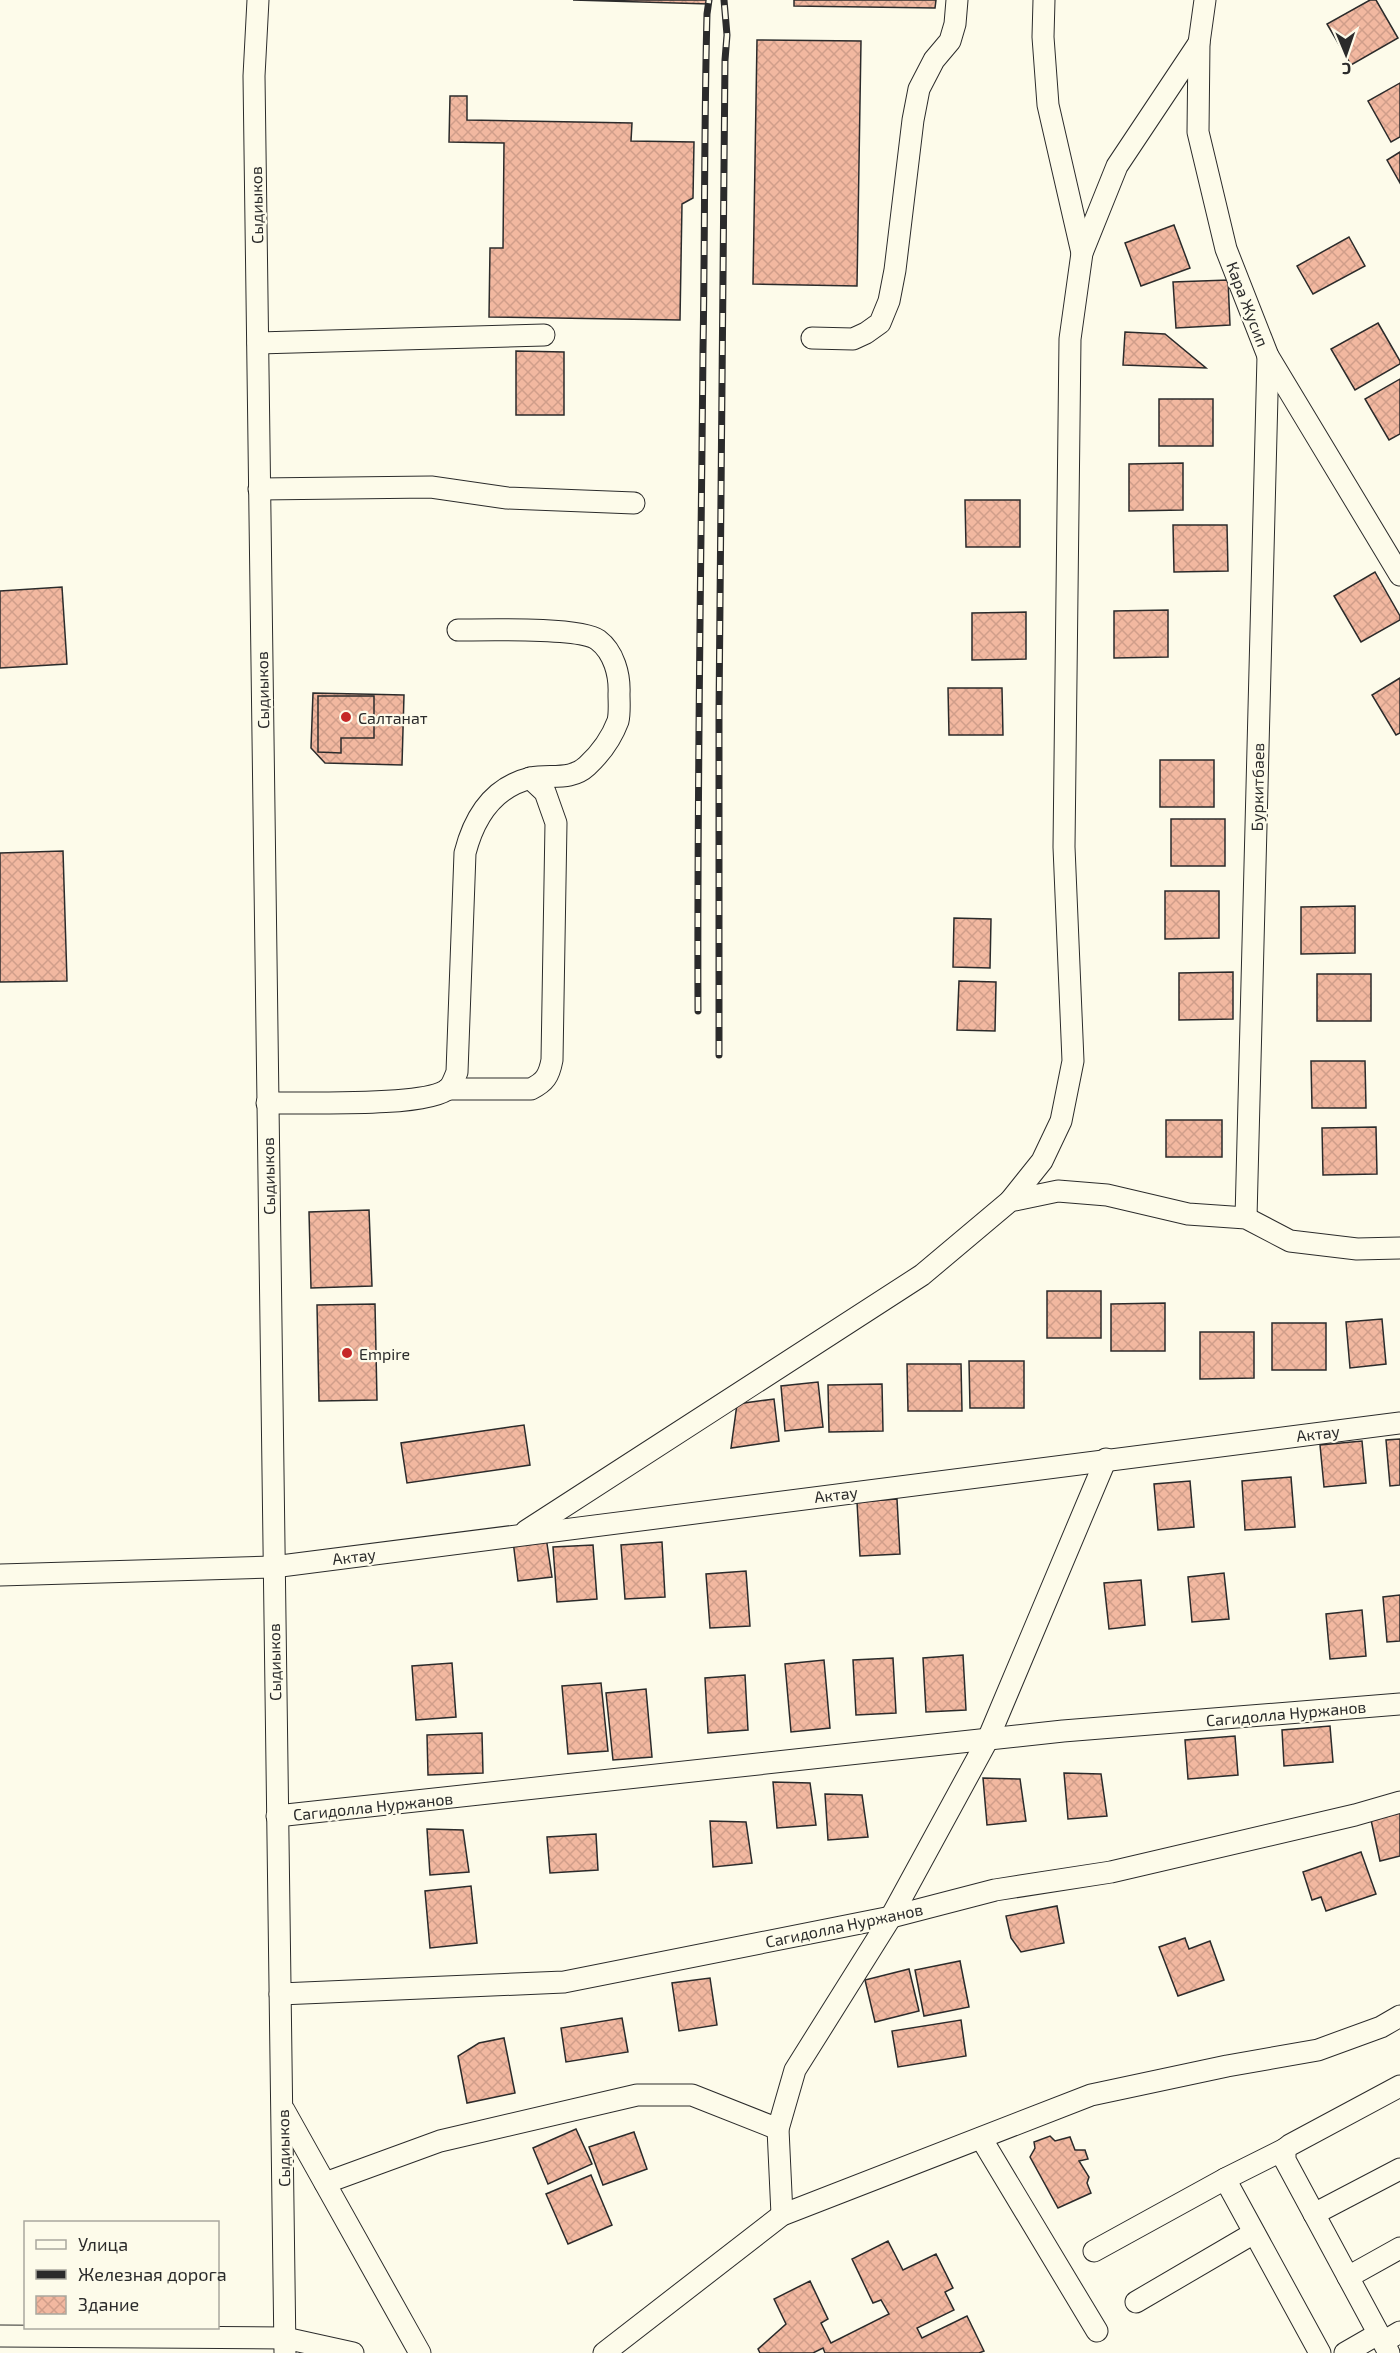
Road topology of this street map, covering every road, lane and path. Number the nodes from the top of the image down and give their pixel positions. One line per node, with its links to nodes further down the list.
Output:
1 (258, 0): 9 (street, Сыдиыков)
2 (957, 0): 8 (street)
3 (1044, 0): 6 (street)
4 (1205, 0): 5 (street, Кара Жусип)
5 (1198, 43): 6 (street); 10 (street, Кара Жусип)
6 (1082, 253): 18 (street)
7 (544, 335): 9 (street)
8 (812, 338)
9 (258, 343): 11 (street, Сыдиыков)
10 (1268, 356): 13 (street, Кара Жусип); 19 (street, Буркитбаев)
11 (259, 489): 12 (street); 17 (street, Сыдиыков)
12 (634, 503)
13 (1400, 575)
14 (458, 630): 15 (street)
15 (530, 778): 16 (street); 16 (street)
16 (448, 1089): 17 (street)
17 (267, 1103): 24 (street, Сыдиыков)
18 (1010, 1201): 19 (street); 23 (street)
19 (1246, 1218): 20 (street)
20 (1400, 1248)
21 (1400, 1423): 22 (street, Актау)
22 (1106, 1459): 23 (street, Актау); 27 (street)
23 (521, 1534): 24 (street, Актау)
24 (273, 1567): 25 (street, Актау); 29 (street, Сыдиыков)
25 (0, 1575)
26 (1400, 1704): 27 (street, Сагидолла Нуржанов)
27 (988, 1739): 29 (street, Сагидолла Нуржанов); 30 (street)
28 (1400, 1802): 30 (street, Сагидолла Нуржанов)
29 (277, 1816): 31 (street, Сыдиыков)
30 (891, 1917): 31 (street, Сагидолла Нуржанов); 35 (street)
31 (280, 1994): 34 (street, Сыдиыков)
32 (1400, 2016): 36 (street)
33 (1400, 2086): 37 (street)
34 (282, 2108): 40 (street); 52 (street, Сыдиыков)
35 (778, 2129): 40 (street); 42 (street)
36 (981, 2138): 42 (street); 48 (street)
37 (1285, 2149): 39 (street); 41 (street)
38 (1400, 2169): 41 (street)
39 (1225, 2179): 43 (street); 45 (street)
40 (325, 2183): 54 (street)
41 (1314, 2214): 46 (street)
42 (782, 2215): 55 (street)
43 (1254, 2233): 47 (street); 56 (street)
44 (1400, 2248): 46 (street)
45 (1094, 2251)
46 (1348, 2277): 50 (street)
47 (1136, 2302)
48 (1096, 2331)
49 (0, 2336): 51 (street)
50 (1388, 2340): 57 (street)
51 (127, 2345): 52 (street)
52 (285, 2345): 53 (street)
53 (353, 2353)
54 (420, 2353)
55 (604, 2353)
56 (1320, 2353)
57 (1345, 2353)

